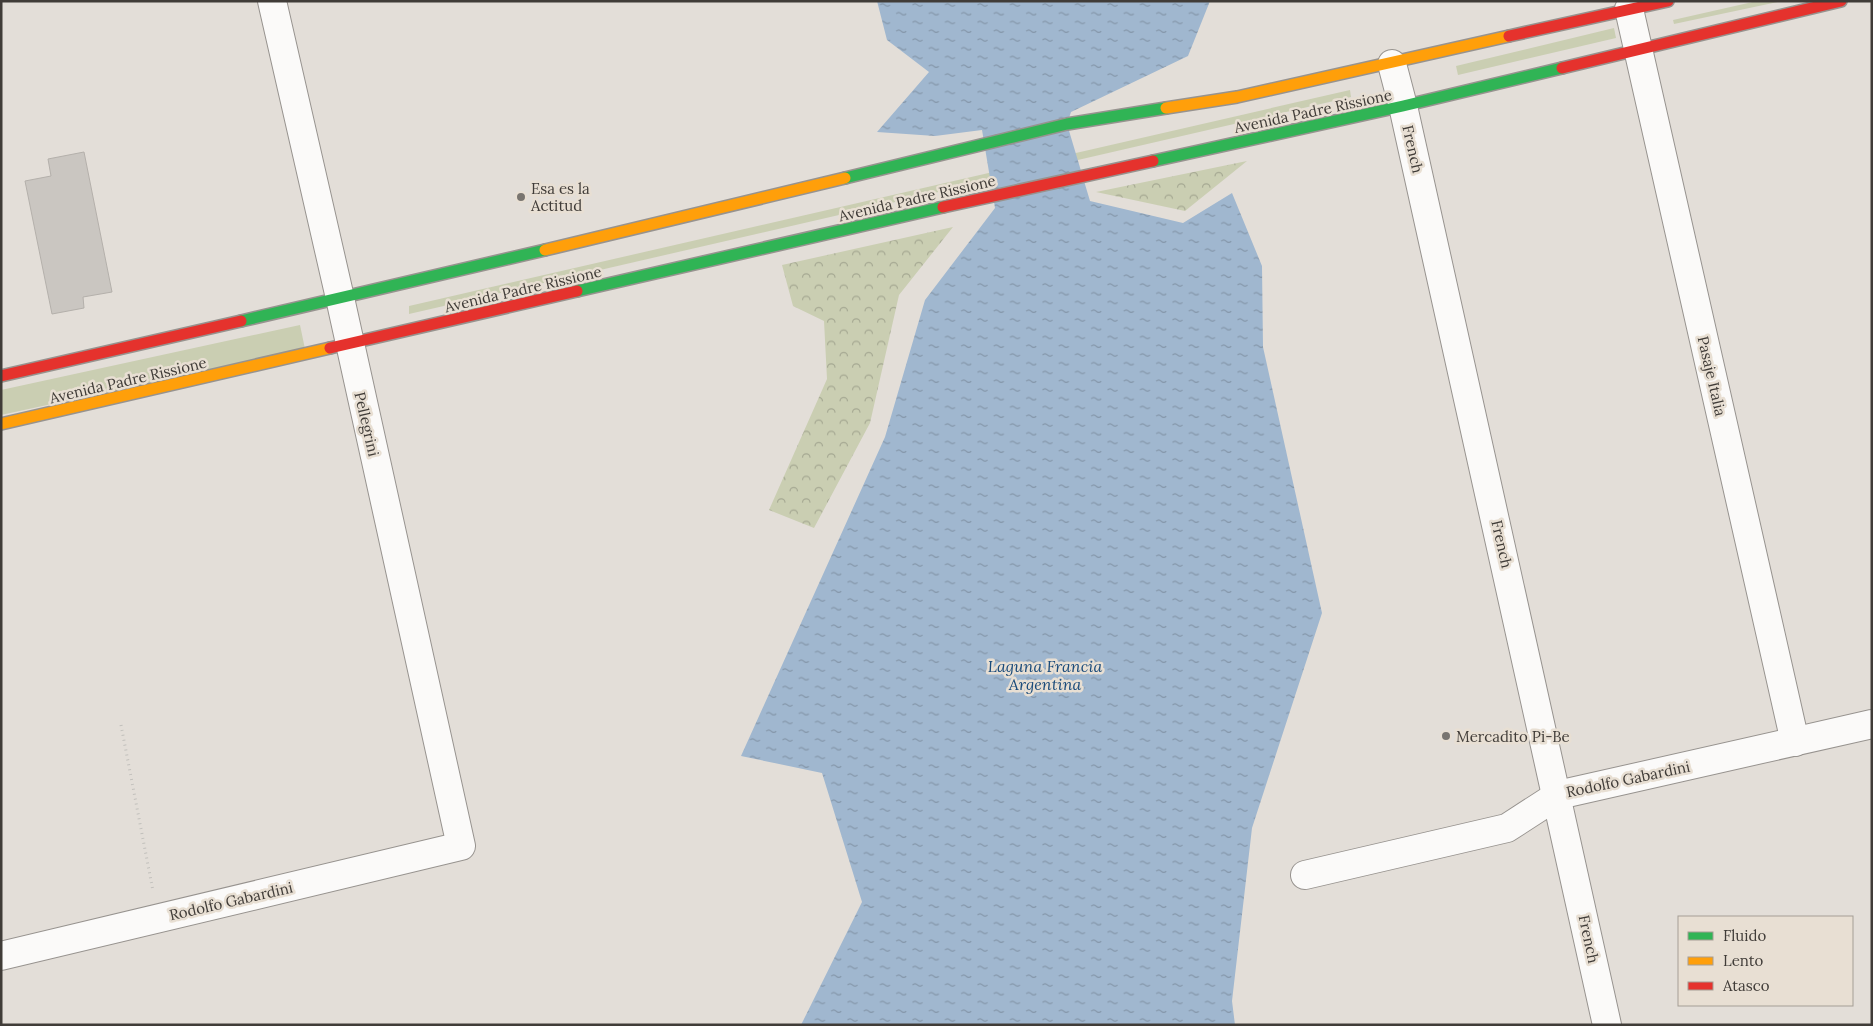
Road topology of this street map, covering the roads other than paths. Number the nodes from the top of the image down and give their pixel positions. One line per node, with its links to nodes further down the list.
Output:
1 (272, 1): 8 (street, Pellegrini)
2 (1668, 1): 4 (main road, Avenida Padre Rissione)
3 (1840, 1): 5 (main road, Avenida Padre Rissione)
4 (1630, 9): 5 (street, Pasaje Italia); 6 (main road, Avenida Padre Rissione)
5 (1638, 49): 7 (main road, Avenida Padre Rissione); 13 (street, Pasaje Italia)
6 (1392, 64): 7 (street, French); 8 (main road, Avenida Padre Rissione)
7 (1403, 106): 9 (main road, Avenida Padre Rissione); 14 (street, French)
8 (340, 298): 9 (street, Pellegrini); 10 (main road, Avenida Padre Rissione)
9 (349, 345): 11 (main road, Avenida Padre Rissione); 15 (street, Pellegrini)
10 (1, 376)
11 (1, 424)
12 (1872, 724): 13 (street, Rodolfo Gabardini)
13 (1795, 742): 14 (street, Rodolfo Gabardini)
14 (1558, 794): 16 (street, Rodolfo Gabardini); 18 (street, French)
15 (461, 846): 17 (street, Rodolfo Gabardini)
16 (1305, 874)
17 (1, 956)
18 (1607, 1025)

